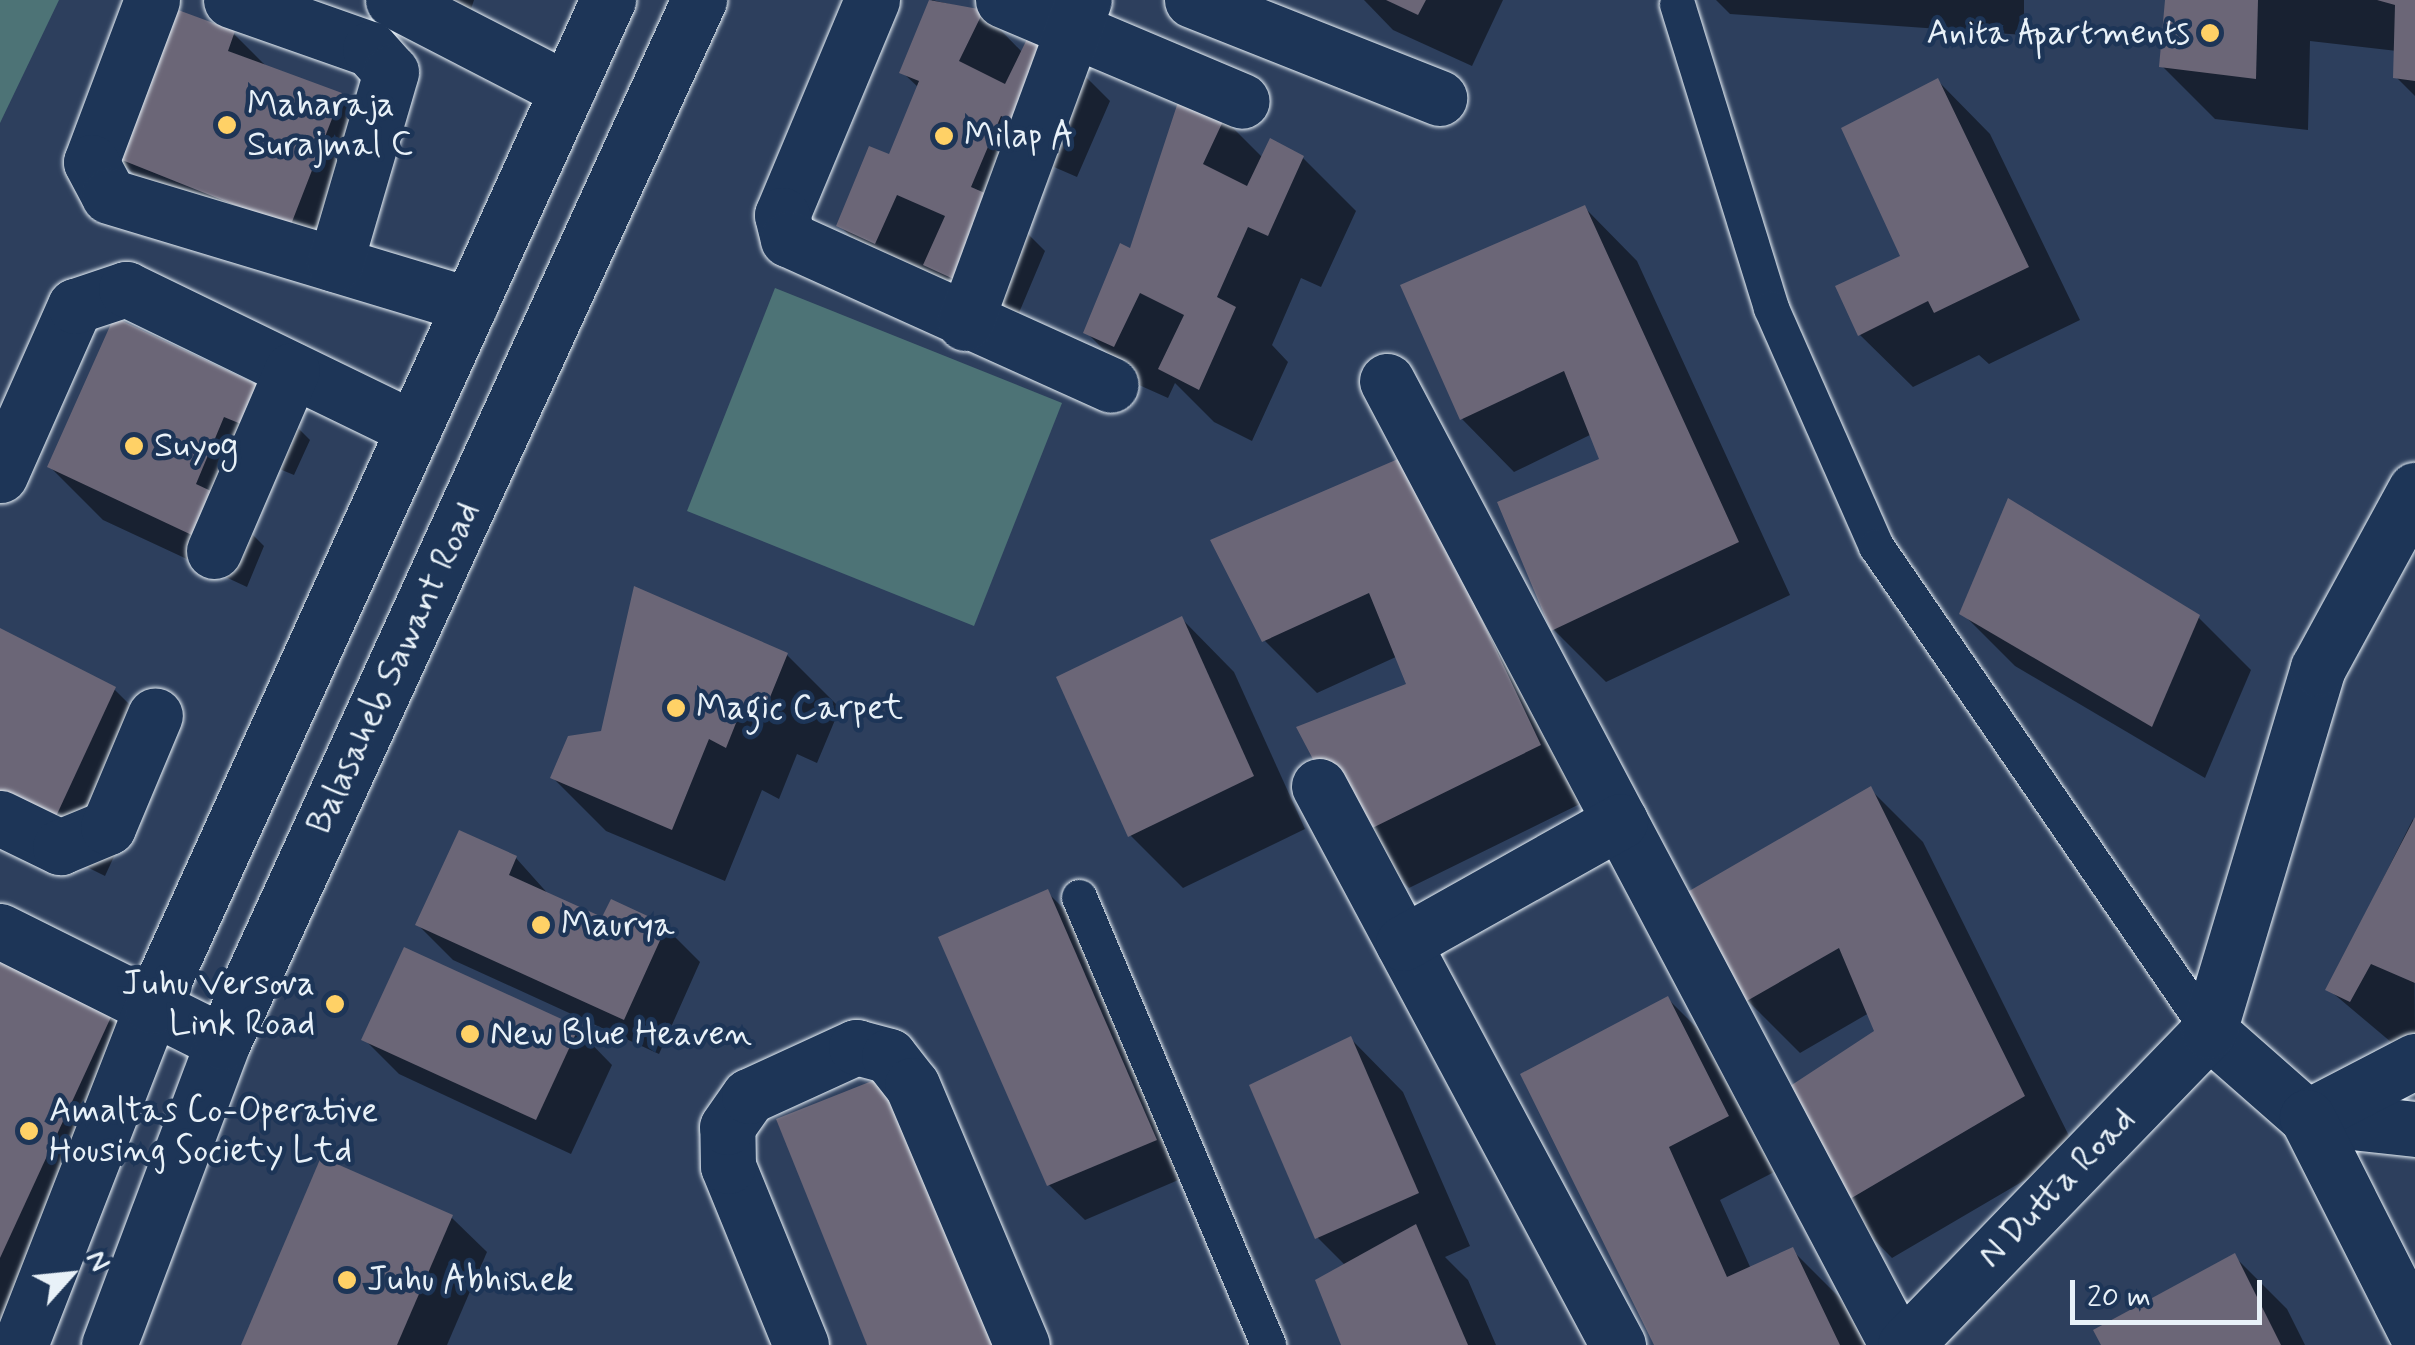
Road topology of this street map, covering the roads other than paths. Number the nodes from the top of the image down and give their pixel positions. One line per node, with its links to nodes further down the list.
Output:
1 (152, 0): 14 (street)
2 (231, 0): 14 (street)
3 (608, 0): 11 (street)
4 (700, 0): 33 (street, Balasaheb Sawant Road)
5 (872, 0): 16 (street)
6 (1002, 0): 10 (street)
7 (1192, 0): 12 (street)
8 (1677, 4): 32 (lane)
9 (422, 6): 11 (street)
10 (1078, 15): 13 (street); 16 (street)
11 (567, 90): 15 (street)
12 (1439, 98)
13 (1242, 102)
14 (335, 264): 15 (street)
15 (470, 305): 20 (street)
16 (965, 323): 19 (street)
17 (292, 370): 20 (street); 21 (street); 23 (street)
18 (1387, 381): 27 (street)
19 (1111, 385)
20 (414, 429): 31 (street)
21 (0, 475)
22 (2415, 490): 32 (street)
23 (214, 550)
24 (156, 715): 26 (street)
25 (1319, 786): 30 (street)
26 (0, 818)
27 (1620, 821): 30 (street); 44 (street)
28 (1079, 897): 42 (lane)
29 (0, 931): 31 (street)
30 (1404, 943): 43 (street)
31 (152, 1006): 33 (street); 38 (street)
32 (2209, 1031): 35 (street); 44 (street, N Dutta Road)
33 (223, 1042): 39 (street, Balasaheb Sawant Road)
34 (2415, 1062): 35 (street)
35 (2307, 1117): 36 (street); 37 (street)
36 (2415, 1130)
37 (2415, 1331)
38 (20, 1345)
39 (108, 1345)
40 (800, 1345): 41 (street)
41 (1022, 1345)
42 (1268, 1345)
43 (1618, 1345)
44 (1901, 1345)

